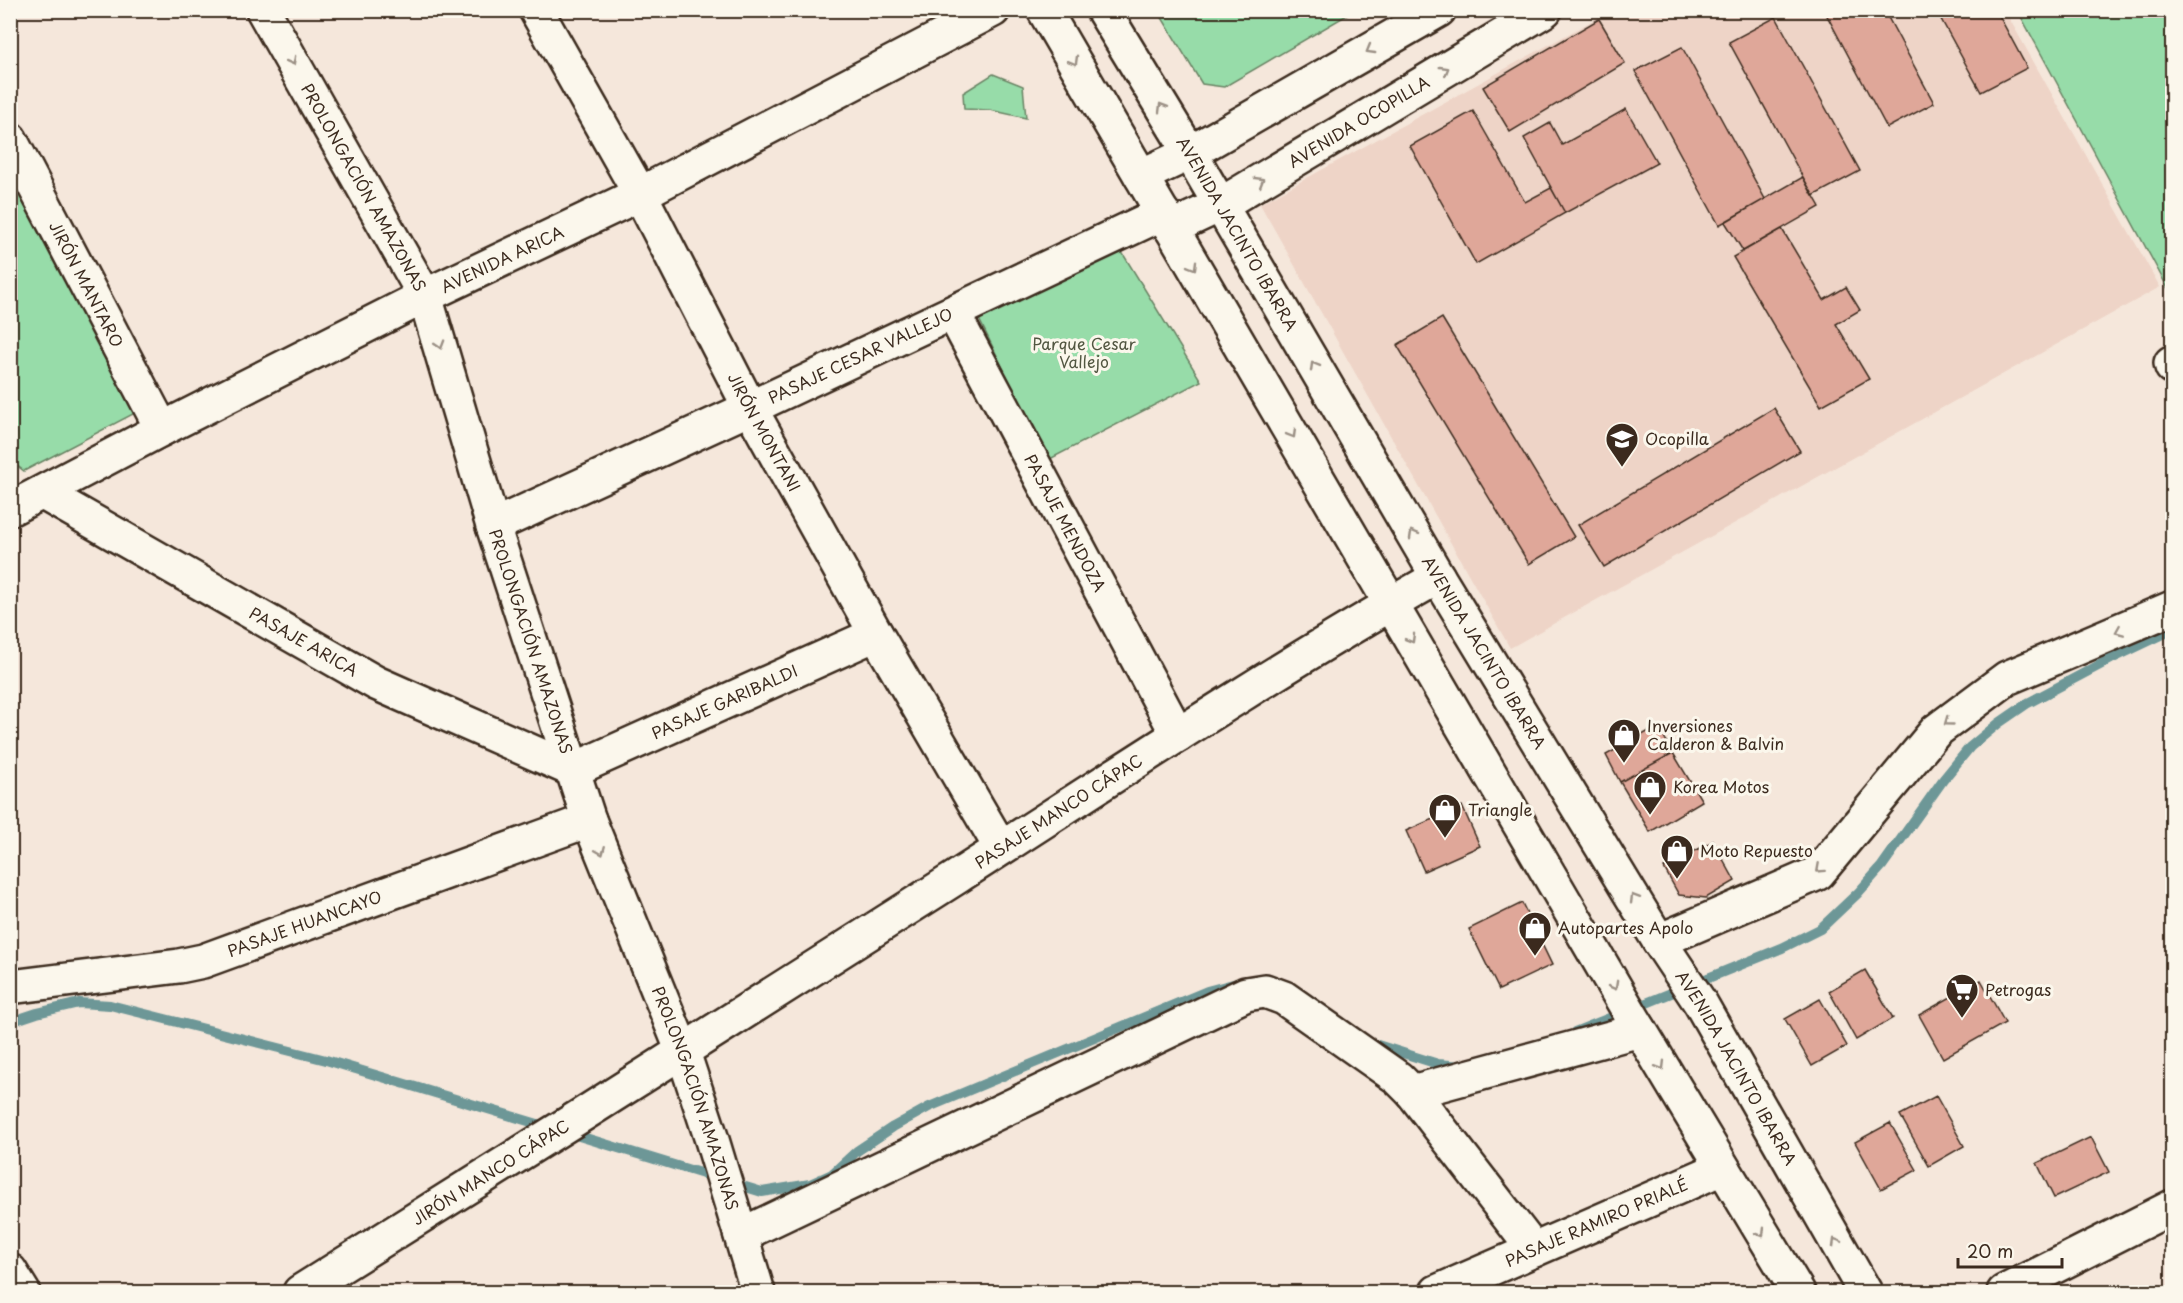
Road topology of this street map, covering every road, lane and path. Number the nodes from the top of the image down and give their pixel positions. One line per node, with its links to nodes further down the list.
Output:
1 (263, 10): 15 (street, PROLONGACIÓN AMAZONAS, one-way to 15)
2 (536, 10): 12 (street, JIRÓN MONTANI)
3 (993, 10): 12 (street, AVENIDA ARICA)
4 (1044, 10): 11 (street, one-way to 11)
5 (1103, 10): 9 (street, AVENIDA JACINTO IBARRA, one-way to 5)
6 (1439, 10): 9 (street, one-way to 9)
7 (1545, 10): 13 (street, AVENIDA OCOPILLA, one-way to 7)
8 (10, 139): 10 (street, JIRÓN MANTARO)
9 (1190, 153): 11 (street); 13 (street, AVENIDA JACINTO IBARRA)
10 (18, 172): 18 (street, JIRÓN MANTARO)
11 (1141, 176): 14 (street)
12 (640, 194): 15 (street, AVENIDA ARICA); 17 (street, JIRÓN MONTANI)
13 (1220, 205): 14 (street, AVENIDA OCOPILLA); 22 (street, AVENIDA JACINTO IBARRA, one-way to 13)
14 (1167, 220): 16 (street, PASAJE CESAR VALLEJO); 23 (street, one-way to 23)
15 (425, 296): 18 (street, AVENIDA ARICA); 21 (street, PROLONGACIÓN AMAZONAS, one-way to 21)
16 (952, 313): 17 (street, PASAJE CESAR VALLEJO); 26 (street, PASAJE MENDOZA)
17 (750, 408): 21 (street, PASAJE CESAR VALLEJO); 25 (street, JIRÓN MONTANI)
18 (162, 429): 19 (street, AVENIDA ARICA)
19 (43, 493): 20 (street, AVENIDA ARICA); 27 (street, PASAJE ARICA)
20 (10, 509)
21 (493, 526): 27 (street, PROLONGACIÓN AMAZONAS)
22 (1438, 577): 23 (street, PASAJE MANCO CÁPAC); 30 (street, AVENIDA JACINTO IBARRA, one-way to 22)
23 (1391, 604): 26 (street, PASAJE MANCO CÁPAC); 32 (street, one-way to 32)
24 (2172, 608): 30 (street, one-way to 30)
25 (876, 634): 27 (street, PASAJE GARIBALDI); 29 (street, JIRÓN MONTANI)
26 (1178, 735): 29 (street, PASAJE MANCO CÁPAC)
27 (573, 770): 28 (street, PROLONGACIÓN AMAZONAS)
28 (589, 820): 31 (street, PASAJE HUANCAYO); 33 (street, PROLONGACIÓN AMAZONAS, one-way to 33)
29 (1001, 848): 33 (street, PASAJE MANCO CÁPAC)
30 (1662, 945): 45 (street, AVENIDA JACINTO IBARRA, one-way to 30)
31 (10, 987)
32 (1635, 1023): 34 (street); 35 (street, one-way to 35)
33 (682, 1052): 37 (street, PROLONGACIÓN AMAZONAS); 41 (street, JIRÓN MANCO CÁPAC)
34 (1412, 1092): 37 (street); 38 (street)
35 (1722, 1167): 38 (street, PASAJE RAMIRO PRIALÉ); 44 (street, one-way to 44)
36 (2172, 1207): 46 (street)
37 (739, 1230): 42 (street, PROLONGACIÓN AMAZONAS)
38 (1534, 1250): 43 (street, PASAJE RAMIRO PRIALÉ)
39 (10, 1271): 40 (street)
40 (23, 1293)
41 (300, 1293)
42 (758, 1293)
43 (1437, 1293)
44 (1798, 1293)
45 (1865, 1293)
46 (2004, 1293)

